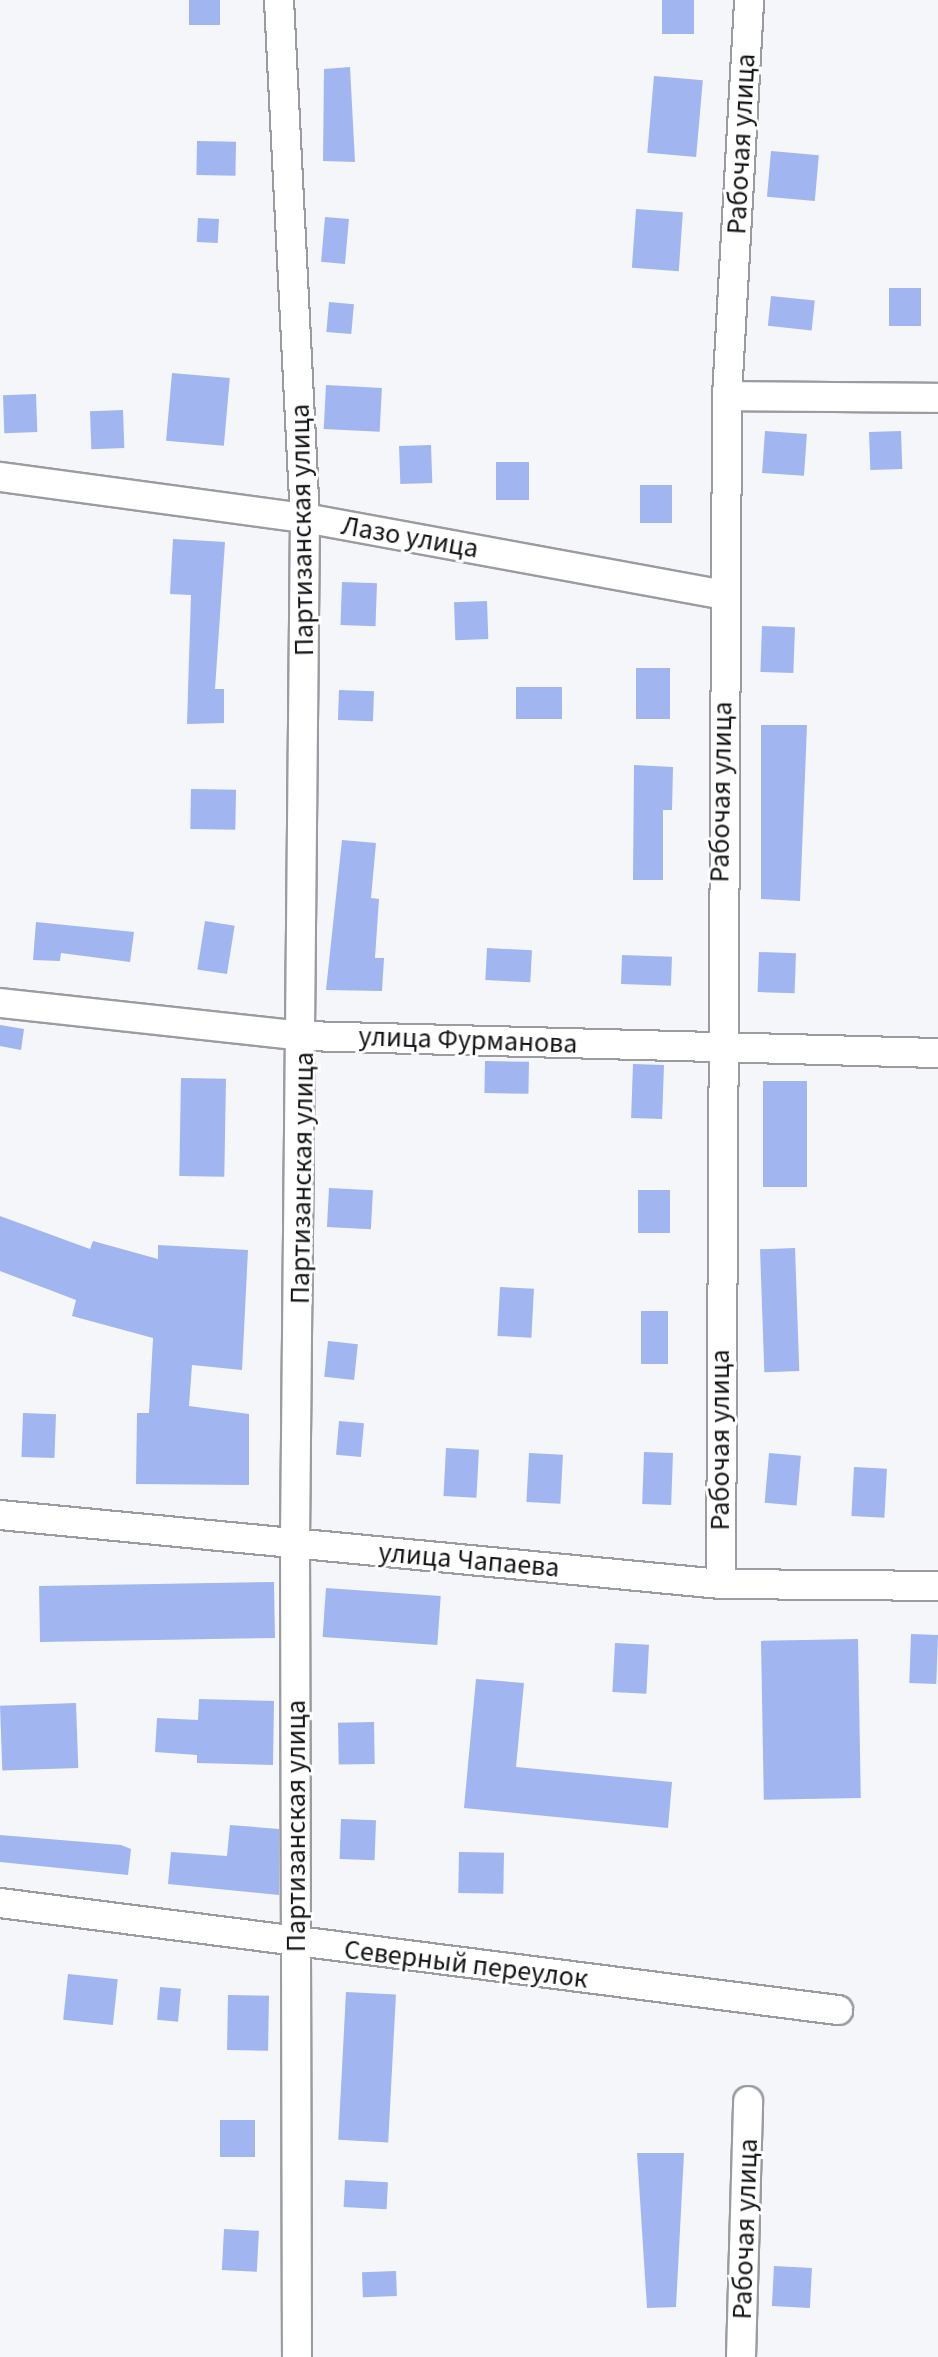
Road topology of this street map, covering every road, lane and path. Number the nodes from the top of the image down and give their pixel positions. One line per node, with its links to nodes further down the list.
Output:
1 (279, 0): 6 (street, Партизанская улица)
2 (749, 0): 3 (street, Рабочая улица)
3 (727, 396): 4 (street); 7 (street, Рабочая улица)
4 (938, 398)
5 (0, 477): 6 (street, Лазо улица)
6 (305, 518): 7 (street, Лазо улица); 9 (street, Партизанская улица)
7 (723, 595): 10 (street, Рабочая улица)
8 (0, 1003): 9 (street, улица Фурманова)
9 (304, 1036): 10 (street, улица Фурманова); 13 (street, Партизанская улица)
10 (718, 1047): 11 (street, улица Фурманова); 14 (street, Рабочая улица)
11 (938, 1053)
12 (0, 1515): 13 (street, улица Чапаева)
13 (295, 1543): 14 (street, улица Чапаева); 17 (street, Партизанская улица)
14 (721, 1584): 15 (street, улица Чапаева)
15 (938, 1586)
16 (0, 1903): 17 (street, Северный переулок)
17 (296, 1943): 18 (street, Северный переулок); 20 (street, Партизанская улица)
18 (838, 2010)
19 (748, 2101): 21 (street, Рабочая улица)
20 (297, 2357)
21 (741, 2357)

